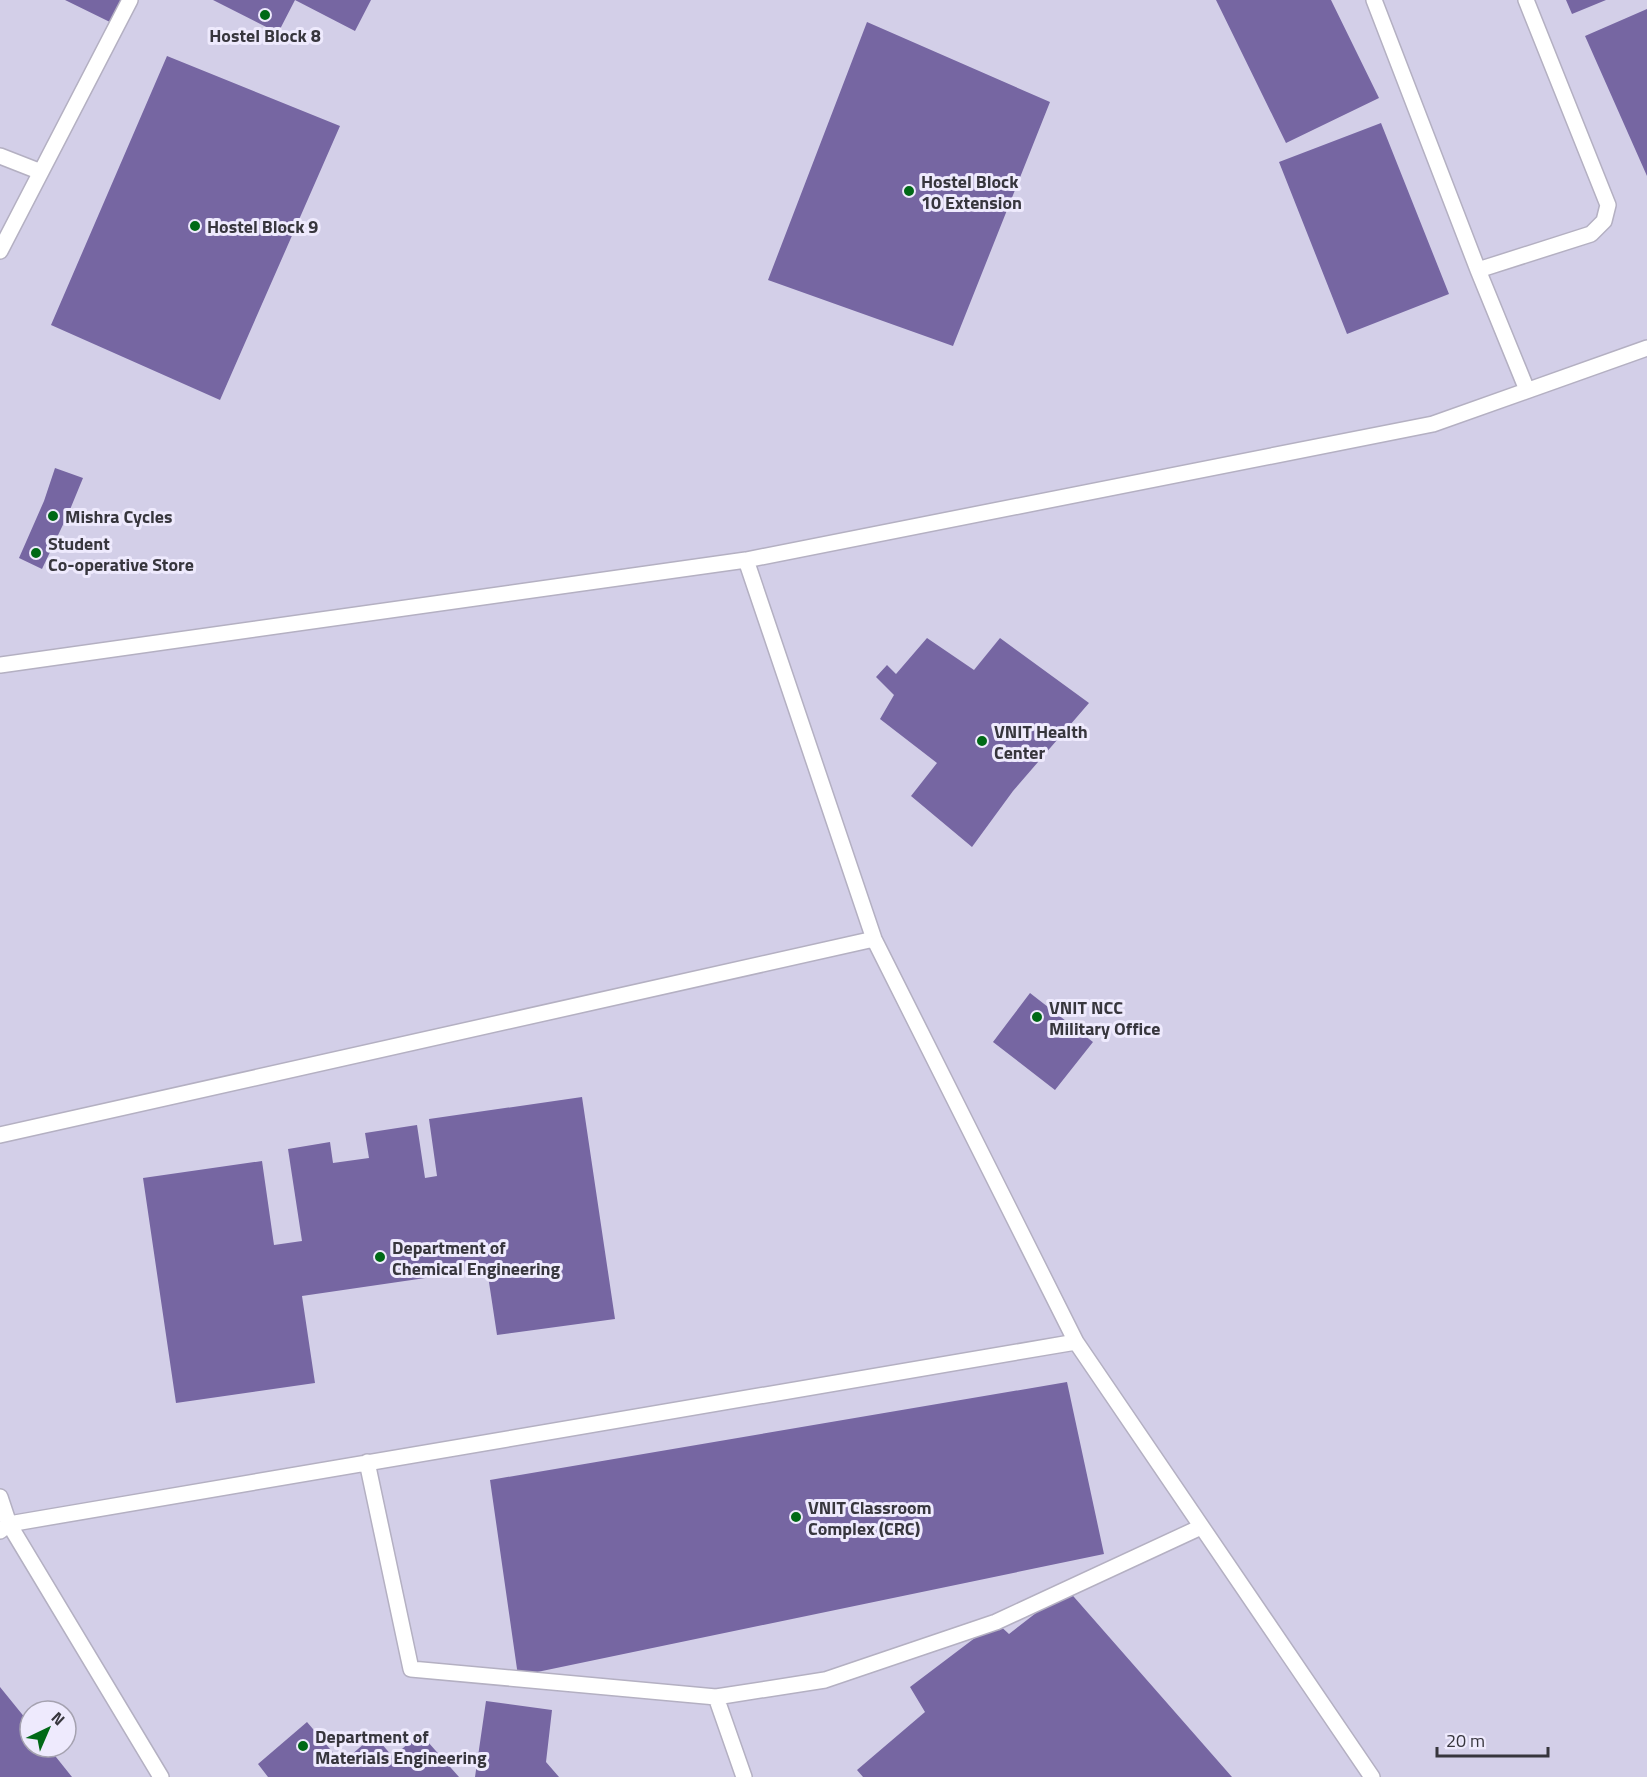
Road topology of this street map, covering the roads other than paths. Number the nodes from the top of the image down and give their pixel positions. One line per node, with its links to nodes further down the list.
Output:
1 (130, 0): 5 (lane)
2 (1374, 0): 7 (lane)
3 (1526, 0): 7 (lane)
4 (0, 156): 5 (lane)
5 (41, 172): 6 (lane)
6 (0, 251)
7 (1478, 270): 9 (lane)
8 (1647, 348): 9 (lane)
9 (1527, 390): 10 (lane)
10 (746, 560): 11 (lane); 12 (lane)
11 (0, 665)
12 (874, 939): 13 (lane); 14 (lane)
13 (0, 1135)
14 (1076, 1342): 15 (lane); 18 (lane)
15 (368, 1462): 17 (lane); 19 (lane)
16 (0, 1497): 17 (lane)
17 (4, 1527): 20 (lane)
18 (1201, 1527): 19 (lane); 22 (lane)
19 (716, 1697): 21 (lane)
20 (161, 1777)
21 (744, 1777)
22 (1372, 1777)

